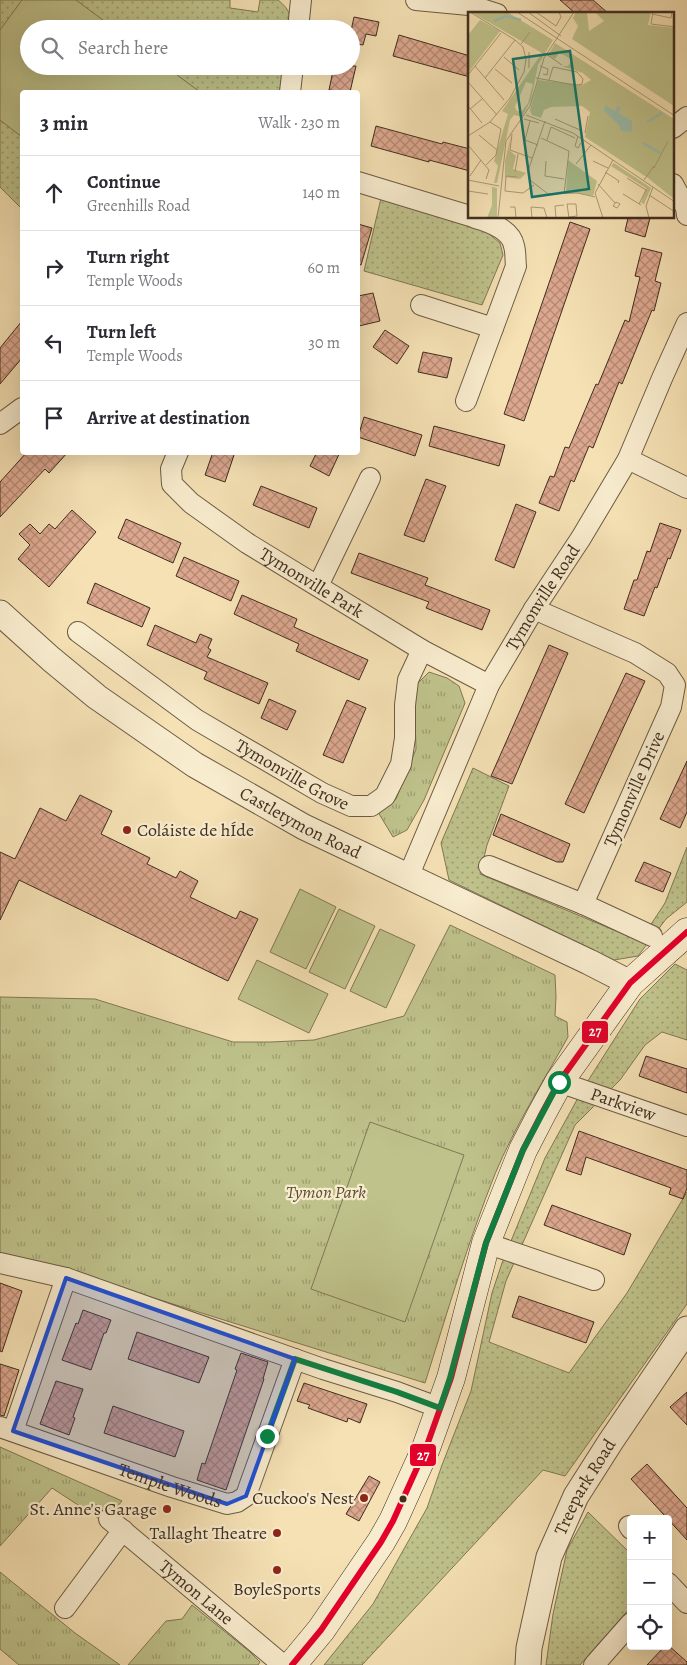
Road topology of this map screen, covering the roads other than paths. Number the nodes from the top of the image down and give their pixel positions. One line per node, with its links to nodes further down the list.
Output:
1 (301, 0): 4 (street)
2 (416, 0): 3 (street)
3 (490, 12)
4 (299, 20)
5 (292, 75): 6 (street)
6 (290, 90)
7 (687, 117): 8 (street)
8 (674, 127)
9 (360, 183): 11 (street)
10 (674, 186): 12 (street)
11 (468, 215)
12 (687, 215)
13 (478, 219): 16 (street)
14 (421, 305): 16 (street)
15 (687, 323): 21 (street, Tymonville Road)
16 (493, 328): 17 (street)
17 (466, 401)
18 (20, 409): 19 (street)
19 (0, 424)
20 (177, 455): 24 (street, Tymonville Park)
21 (628, 459): 23 (street); 25 (street, Tymonville Road)
22 (370, 478): 24 (street)
23 (687, 488)
24 (318, 586): 28 (street, Tymonville Park)
25 (534, 609): 29 (street, Tymonville Road); 32 (street, Tymonville Drive)
26 (0, 613): 31 (street, Castletymon Road)
27 (78, 632): 28 (street, Tymonville Grove)
28 (422, 650): 29 (street, Tymonville Park)
29 (489, 685): 31 (street, Tymonville Road)
30 (489, 866): 32 (street)
31 (408, 877): 35 (street, Castletymon Road)
32 (583, 904): 34 (street)
33 (687, 932): 35 (main road)
34 (652, 936)
35 (630, 983): 36 (main road)
36 (559, 1082): 37 (street, Parkview); 38 (main road)
37 (687, 1126)
38 (486, 1243): 41 (street); 44 (main road)
39 (0, 1264): 40 (street)
40 (66, 1278): 43 (street); 45 (street, Temple Woods)
41 (594, 1280)
42 (687, 1330): 52 (street, Treepark Road)
43 (295, 1359): 44 (street); 45 (street, Temple Woods)
44 (440, 1408): 51 (main road)
45 (6, 1429)
46 (672, 1588): 47 (street)
47 (687, 1603)
48 (65, 1608): 50 (street, Tymon Lane)
49 (627, 1628): 53 (street)
50 (283, 1665)
51 (292, 1665)
52 (528, 1665)
53 (594, 1665)

